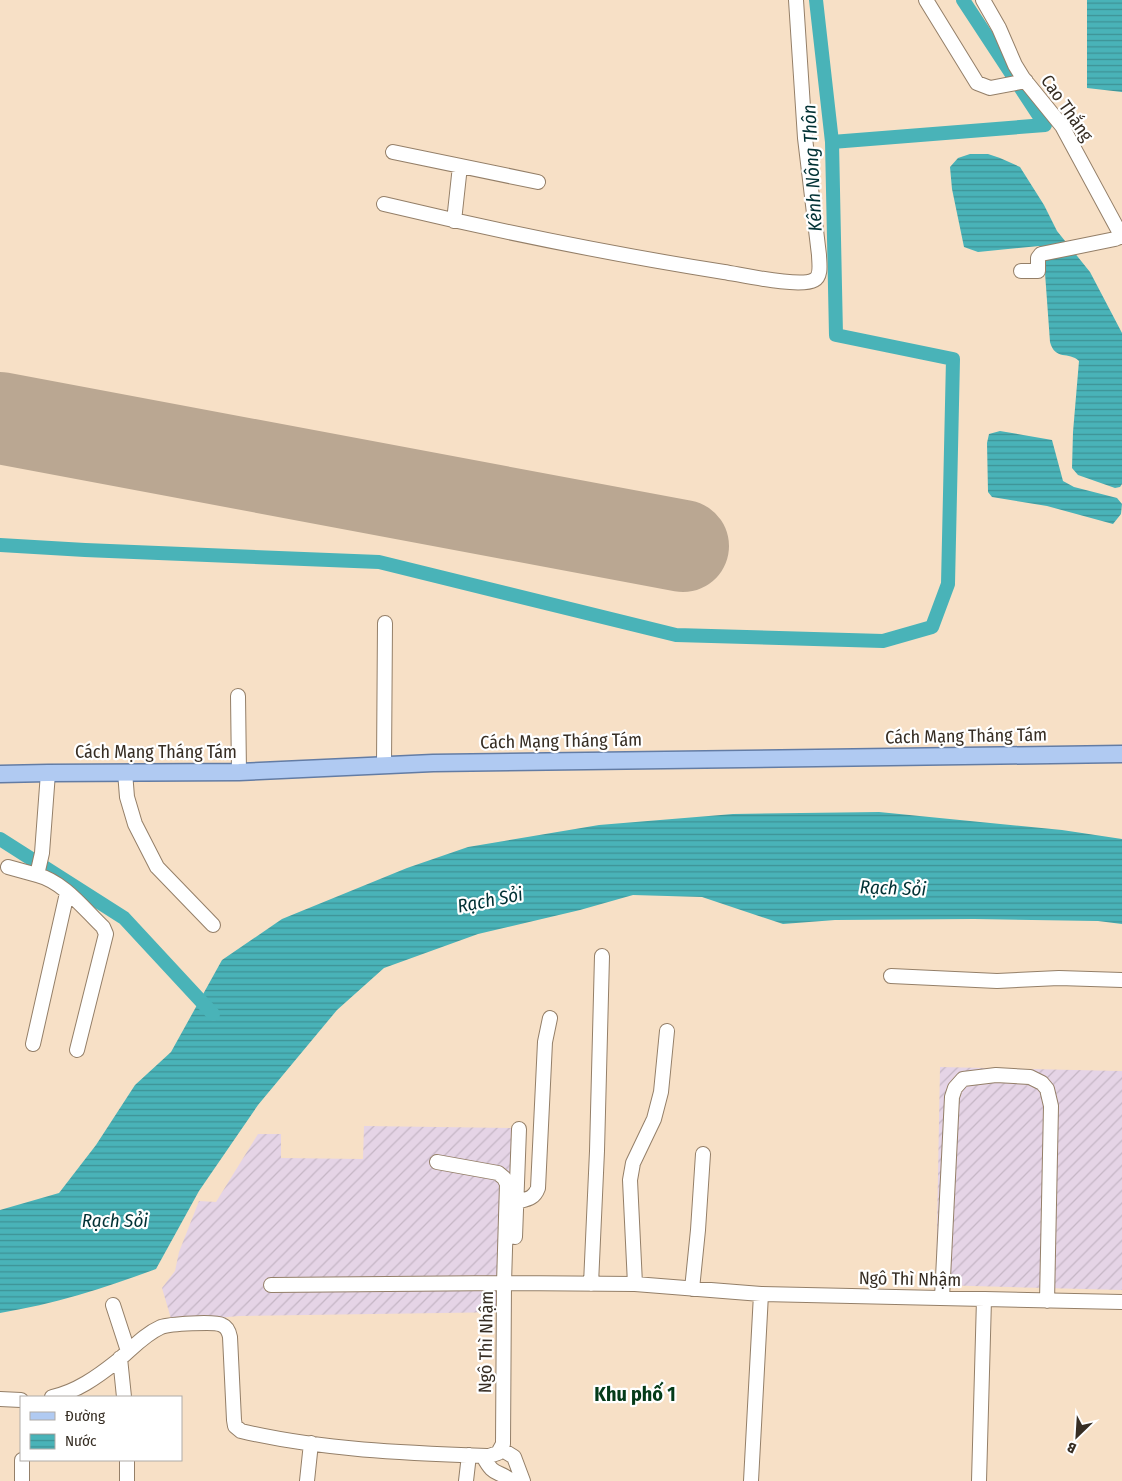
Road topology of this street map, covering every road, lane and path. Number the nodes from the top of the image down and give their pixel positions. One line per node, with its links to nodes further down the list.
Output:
1 (796, 0): 9 (street)
2 (926, 0): 4 (street)
3 (982, 0): 4 (street, Cao Thắng)
4 (1022, 82): 10 (street, Cao Thắng)
5 (393, 152): 6 (street)
6 (460, 166): 7 (street); 9 (street)
7 (538, 182)
8 (384, 204): 9 (street)
9 (454, 220)
10 (1120, 237): 11 (street)
11 (1021, 271)
12 (385, 623): 15 (street)
13 (238, 696): 17 (street)
14 (1122, 754): 15 (main road, Cách Mạng Tháng Tám)
15 (384, 765): 17 (main road, Cách Mạng Tháng Tám)
16 (125, 772): 17 (main road, Cách Mạng Tháng Tám); 18 (main road, Cách Mạng Tháng Tám); 23 (street)
17 (239, 772)
18 (48, 773): 19 (main road, Cách Mạng Tháng Tám); 20 (street)
19 (0, 774)
20 (39, 865): 21 (street); 22 (street)
21 (8, 867)
22 (67, 893): 29 (street); 30 (street)
23 (214, 925)
24 (602, 956): 36 (street)
25 (891, 976): 26 (street)
26 (1122, 980)
27 (550, 1018): 34 (street)
28 (667, 1031): 37 (street)
29 (33, 1044)
30 (77, 1050)
31 (519, 1130): 34 (street)
32 (703, 1154): 39 (street)
33 (437, 1162): 35 (street)
34 (516, 1202): 35 (street)
35 (509, 1283): 36 (street, Ngô Thì Nhậm); 38 (street); 52 (street, Ngô Thì Nhậm)
36 (591, 1284): 37 (street, Ngô Thì Nhậm)
37 (635, 1284): 39 (street, Ngô Thì Nhậm)
38 (271, 1285)
39 (692, 1289): 40 (street, Ngô Thì Nhậm)
40 (761, 1294): 41 (street, Ngô Thì Nhậm); 62 (street)
41 (942, 1298): 42 (street, Ngô Thì Nhậm); 43 (street)
42 (984, 1299): 43 (street, Ngô Thì Nhậm); 63 (street)
43 (1047, 1301): 44 (street, Ngô Thì Nhậm)
44 (1122, 1302)
45 (113, 1305): 46 (street)
46 (124, 1355): 47 (street); 48 (street); 51 (street)
47 (55, 1396)
48 (124, 1396)
49 (0, 1399): 50 (street)
50 (20, 1400)
51 (311, 1443): 53 (street); 58 (street)
52 (501, 1450): 53 (street); 61 (street)
53 (476, 1456): 59 (street); 60 (street)
54 (22, 1461): 56 (street)
55 (127, 1461): 57 (street)
56 (22, 1481)
57 (127, 1481)
58 (307, 1481)
59 (466, 1481)
60 (512, 1481)
61 (523, 1481)
62 (752, 1481)
63 (979, 1481)

